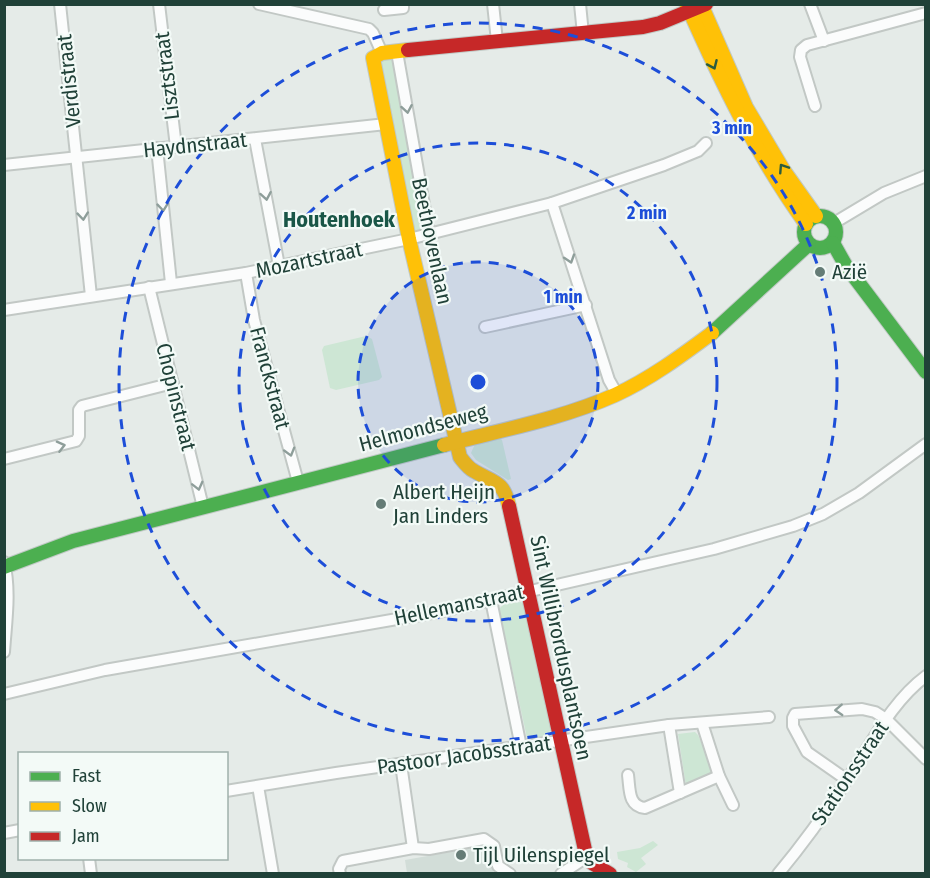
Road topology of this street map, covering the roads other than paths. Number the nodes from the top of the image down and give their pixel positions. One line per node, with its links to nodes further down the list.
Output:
1 (60, 4): 22 (street, Verdistraat)
2 (159, 4): 20 (street, Lisztstraat)
3 (259, 4): 15 (street)
4 (403, 4): 9 (street)
5 (493, 4): 12 (street)
6 (580, 4): 11 (street)
7 (810, 4): 13 (street)
8 (697, 6): 11 (street); 26 (street)
9 (384, 10)
10 (926, 13): 13 (street)
11 (583, 34): 12 (street)
12 (497, 41): 14 (street)
13 (824, 41): 16 (street)
14 (397, 52): 15 (street); 28 (street, Beethovenlaan, one-way to 28)
15 (381, 53): 17 (street, Beethovenlaan)
16 (815, 106)
17 (386, 124): 18 (street, Haydnstraat); 29 (street, Beethovenlaan)
18 (255, 139): 20 (street, Haydnstraat); 32 (street, one-way to 32)
19 (706, 143): 25 (street, Mozartstraat)
20 (176, 147): 21 (street, Haydnstraat)
21 (157, 148): 22 (street, Haydnstraat); 34 (street, one-way to 34)
22 (77, 158): 23 (street, Haydnstraat); 36 (street, Verdistraat, one-way to 36)
23 (4, 165)
24 (926, 177): 27 (street)
25 (552, 203): 28 (street, Mozartstraat); 37 (street, one-way to 37)
26 (811, 220): 27 (street); 31 (street)
27 (834, 222): 30 (street)
28 (429, 233): 29 (street, Mozartstraat)
29 (408, 239): 32 (street, Mozartstraat); 43 (street, Beethovenlaan)
30 (832, 243): 31 (street); 40 (street)
31 (808, 244): 42 (street, Helmondseweg)
32 (279, 266): 33 (street, Mozartstraat)
33 (246, 273): 34 (street, Mozartstraat); 46 (street, Franckstraat, one-way to 46)
34 (171, 283): 35 (street, Mozartstraat)
35 (149, 287): 36 (street, Mozartstraat); 41 (street, Chopinstraat)
36 (91, 296): 38 (street, Mozartstraat)
37 (586, 305): 39 (street); 42 (street)
38 (4, 310)
39 (485, 327)
40 (926, 372)
41 (173, 383): 45 (street, one-way to 41); 47 (street, Chopinstraat, one-way to 47)
42 (617, 394): 43 (street, Helmondseweg)
43 (455, 442): 46 (street, Helmondseweg); 49 (street, Sint Willibrordusplantsoen)
44 (926, 444): 49 (street, Hellemanstraat)
45 (4, 459)
46 (298, 482): 47 (street, Helmondseweg)
47 (203, 507): 48 (street, Helmondseweg)
48 (5, 565): 51 (street)
49 (527, 591): 50 (street, Hellemanstraat); 58 (street, Sint Willibrordusplantsoen)
50 (491, 600): 53 (street, Hellemanstraat); 59 (street)
51 (4, 652)
52 (926, 676): 55 (street, Stationsstraat)
53 (4, 694)
54 (769, 717): 56 (street, Pastoor Jacobsstraat)
55 (886, 719): 60 (street); 64 (street, Stationsstraat); 64 (street, one-way to 64)
56 (702, 723): 57 (street, Pastoor Jacobsstraat); 63 (street)
57 (669, 725): 58 (street, Pastoor Jacobsstraat); 67 (street)
58 (561, 741): 59 (street, Pastoor Jacobsstraat); 70 (street, Sint Willibrordusplantsoen)
59 (521, 747): 61 (street, Pastoor Jacobsstraat)
60 (926, 759)
61 (401, 764): 65 (street, Pastoor Jacobsstraat); 69 (street)
62 (628, 775): 67 (street)
63 (719, 776): 67 (street); 68 (street)
64 (847, 780): 76 (street, Stationsstraat)
65 (258, 786): 66 (street, Pastoor Jacobsstraat); 71 (street)
66 (228, 792)
67 (680, 793)
68 (733, 806)
69 (413, 848): 72 (street); 73 (street)
70 (588, 856): 74 (street); 75 (street)
71 (273, 873)
72 (340, 873)
73 (510, 873)
74 (561, 873)
75 (610, 873)
76 (778, 873)

